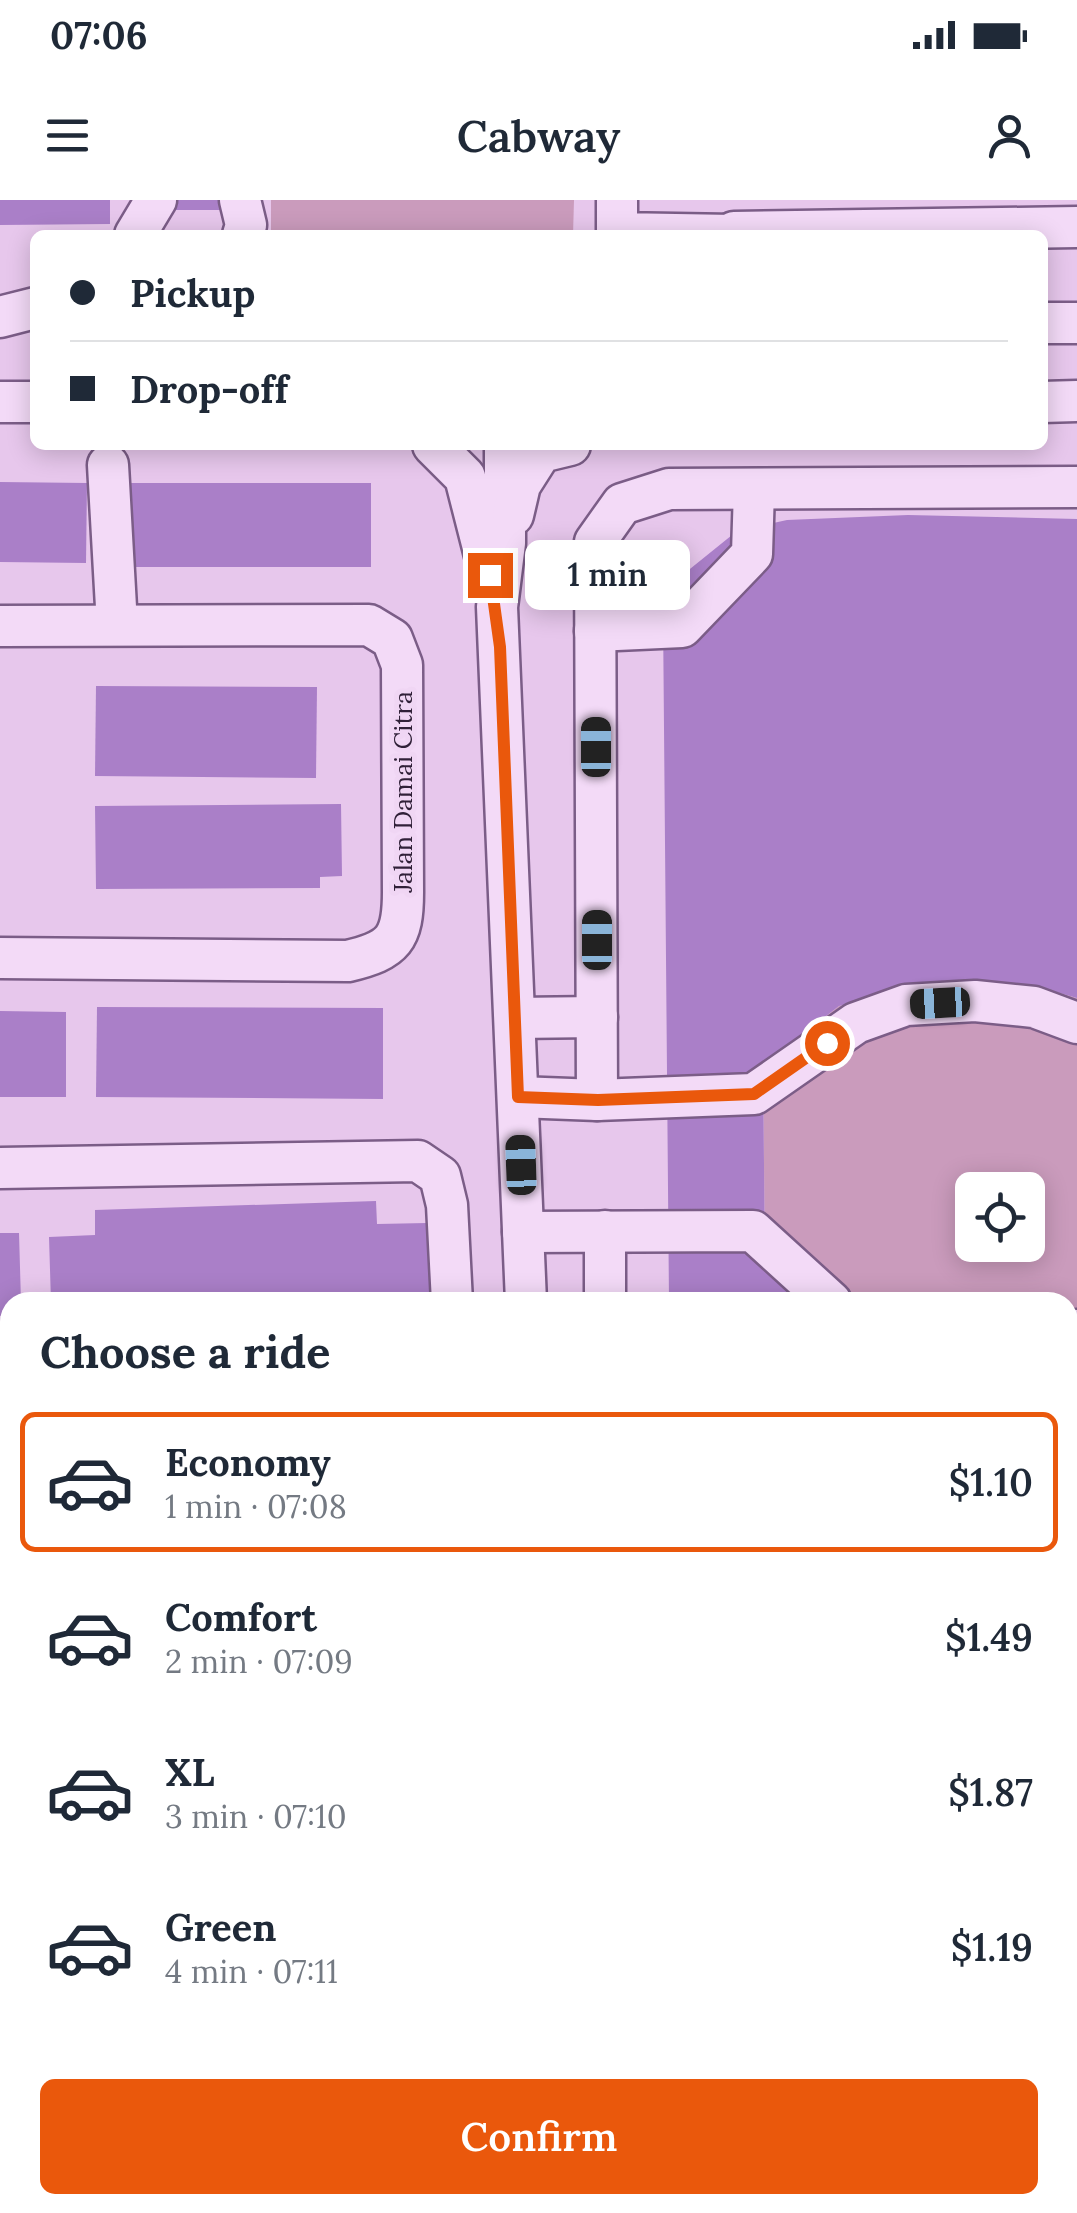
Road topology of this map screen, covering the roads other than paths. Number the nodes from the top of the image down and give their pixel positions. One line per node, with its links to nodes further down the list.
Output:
1 (156, 200): 5 (street)
2 (240, 200): 6 (street)
3 (617, 200): 7 (street)
4 (1077, 228): 8 (street)
5 (137, 230)
6 (244, 230)
7 (617, 230)
8 (963, 230)
9 (30, 309): 10 (street)
10 (0, 317)
11 (1048, 322): 12 (street)
12 (1077, 323)
13 (0, 402): 14 (street)
14 (30, 402)
15 (1048, 402): 16 (street)
16 (1077, 402)
17 (438, 450): 24 (street)
18 (481, 450): 24 (street)
19 (504, 450): 24 (street)
20 (549, 450): 24 (street)
21 (108, 464): 25 (street)
22 (1077, 487): 23 (street)
23 (754, 488): 27 (street); 27 (street)
24 (493, 542): 30 (street)
25 (117, 625): 26 (street, Jalan Damai Citra); 28 (street, Jalan Damai Citra)
26 (0, 626)
27 (595, 632): 29 (street)
28 (0, 958)
29 (598, 1017): 30 (street); 33 (street)
30 (516, 1018): 32 (street)
31 (1077, 1023): 33 (street)
32 (518, 1097): 33 (street); 36 (street)
33 (598, 1100)
34 (0, 1168): 37 (street)
35 (605, 1231): 36 (street); 39 (street); 40 (street)
36 (524, 1232): 38 (street)
37 (452, 1292)
38 (526, 1292)
39 (606, 1292)
40 (820, 1292)

